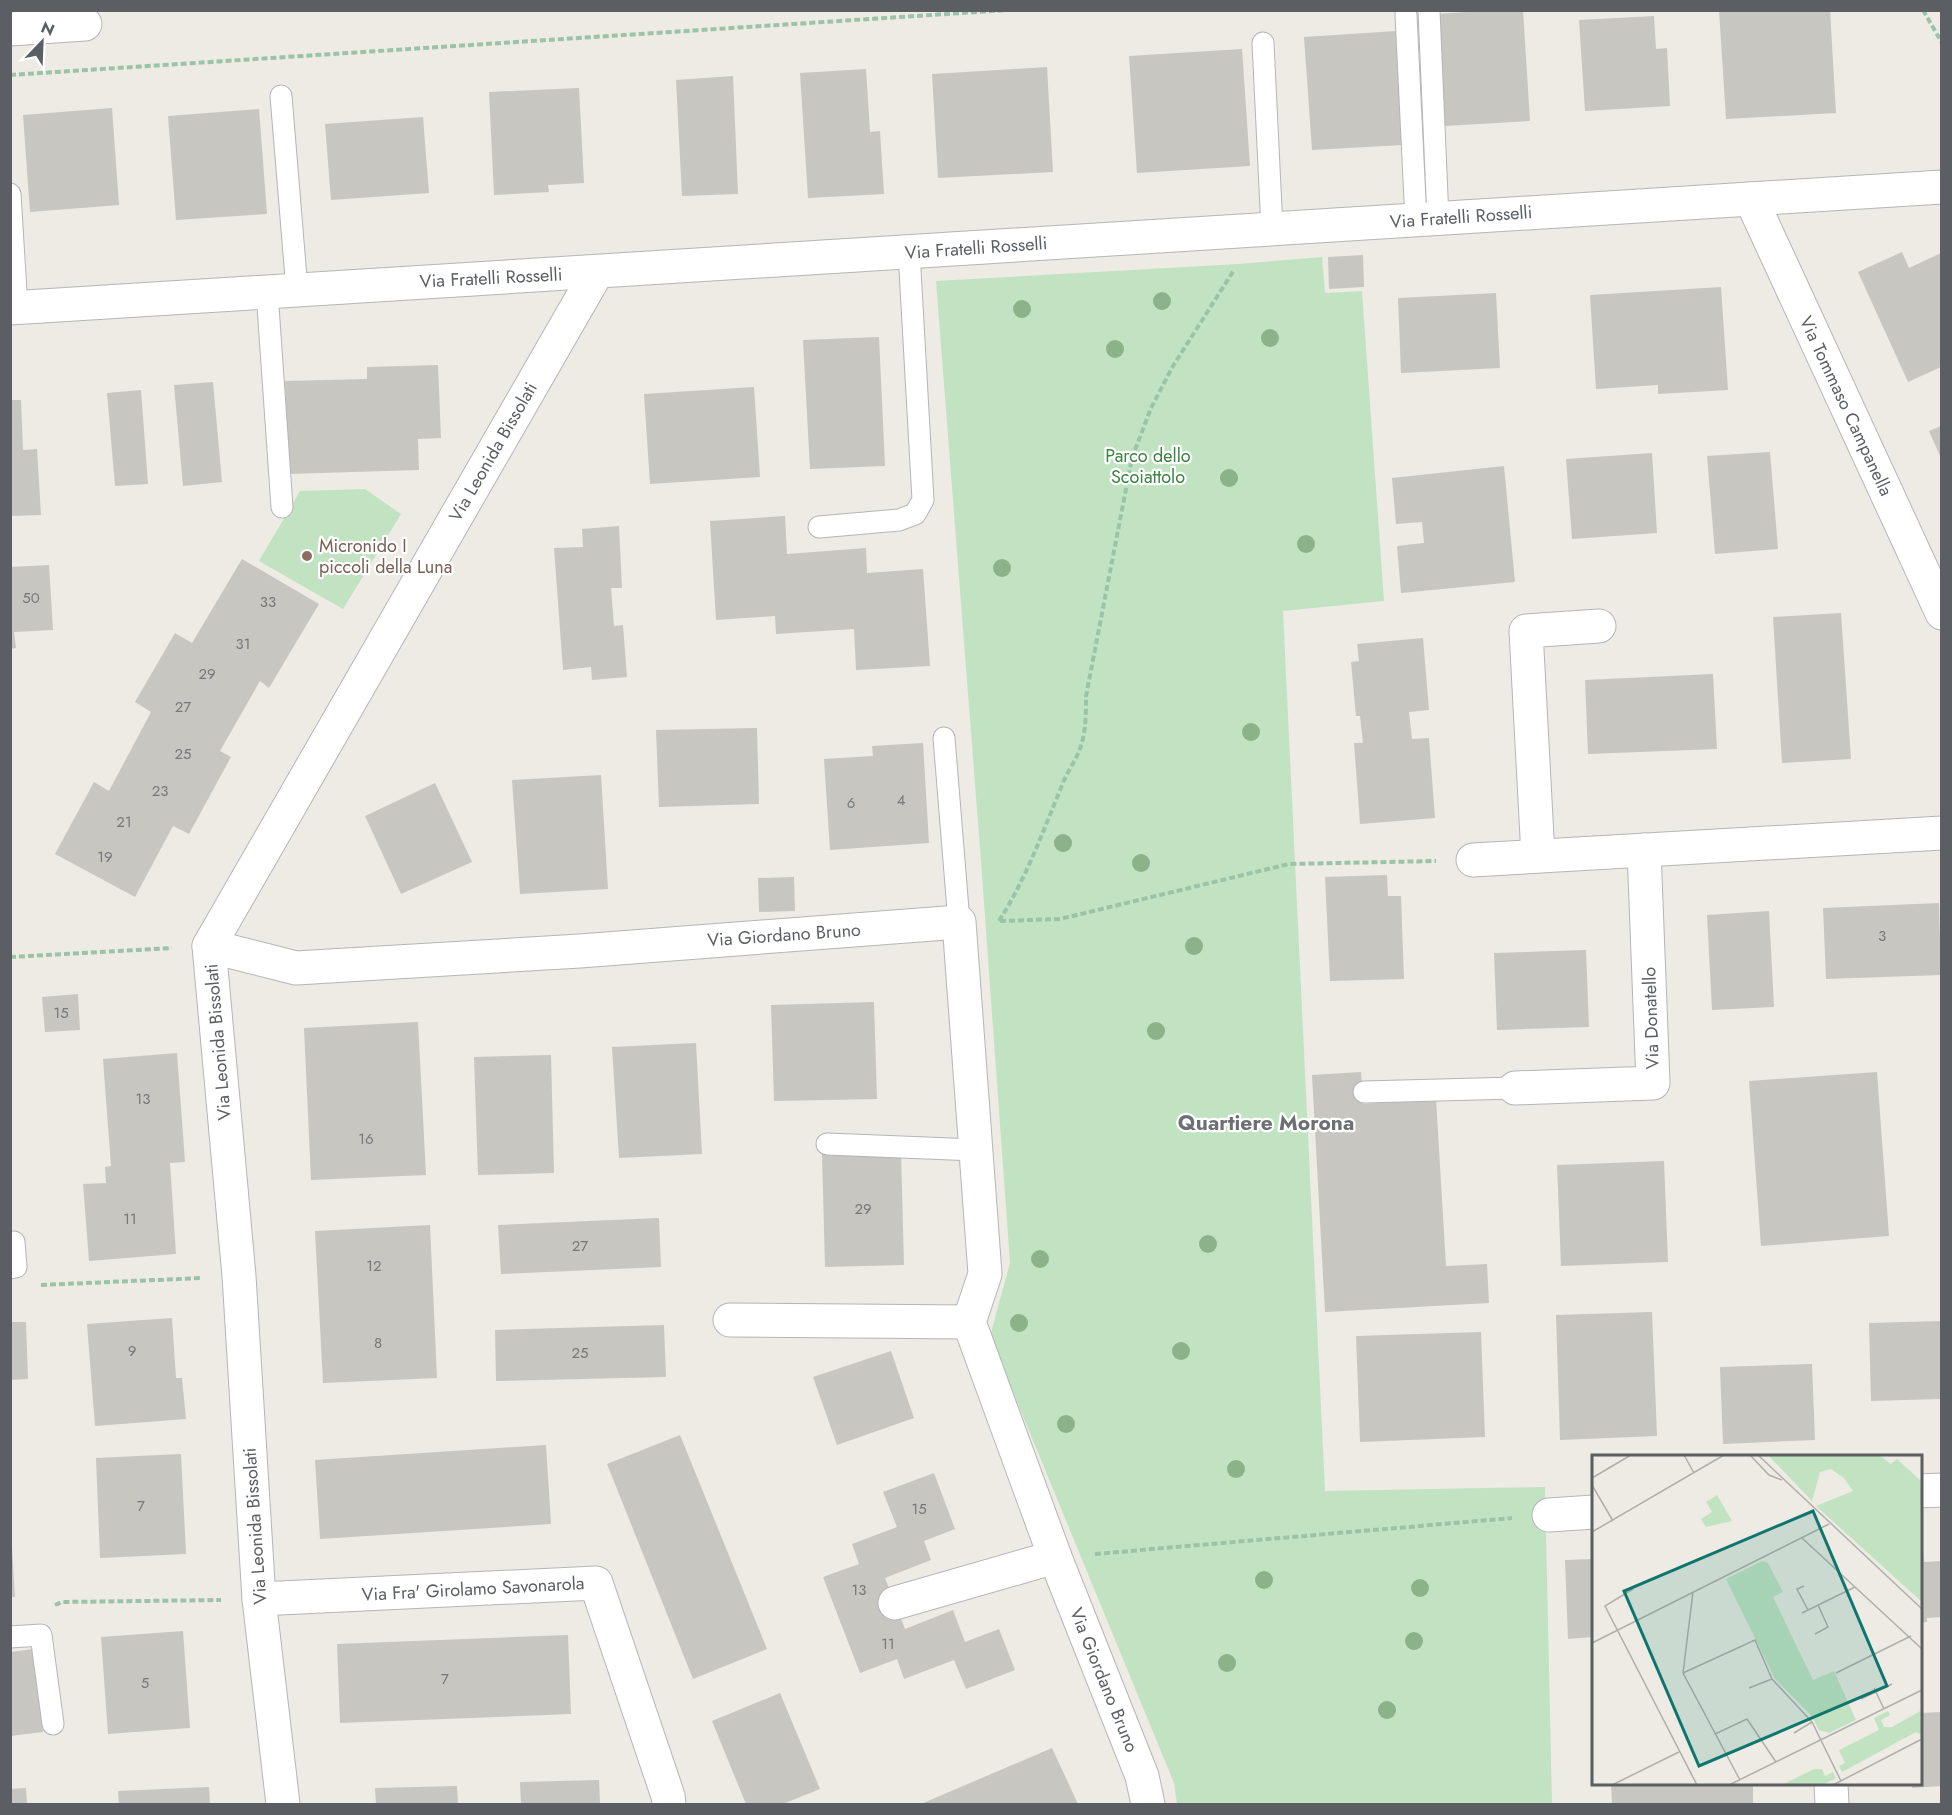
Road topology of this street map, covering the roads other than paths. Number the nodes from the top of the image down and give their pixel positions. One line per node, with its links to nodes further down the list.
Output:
1 (1429, 11): 10 (lane)
2 (1406, 15): 10 (lane)
3 (85, 24): 4 (street)
4 (10, 29)
5 (1263, 43): 11 (lane)
6 (281, 96): 14 (lane)
7 (1941, 187): 9 (street, Via Fratelli Rosselli)
8 (10, 194): 15 (lane)
9 (1751, 199): 10 (street, Via Fratelli Rosselli); 18 (street, Via Tommaso Campanella)
10 (1427, 220): 11 (street, Via Fratelli Rosselli)
11 (1264, 230): 12 (street, Via Fratelli Rosselli)
12 (909, 252): 13 (street, Via Fratelli Rosselli); 17 (lane)
13 (597, 272): 14 (street, Via Fratelli Rosselli); 26 (street, Via Leonida Bissolati)
14 (282, 291): 15 (street, Via Fratelli Rosselli); 16 (lane)
15 (14, 308)
16 (282, 507)
17 (819, 527)
18 (1941, 613)
19 (1599, 626): 23 (street)
20 (944, 738): 25 (lane)
21 (1941, 833): 22 (street)
22 (1644, 850): 23 (street); 27 (street, Via Donatello)
23 (1538, 856): 24 (street)
24 (1473, 860)
25 (959, 922): 26 (street, Via Giordano Bruno); 30 (street)
26 (209, 946): 40 (street, Via Leonida Bissolati)
27 (1515, 1088): 28 (lane)
28 (1364, 1092)
29 (827, 1144): 30 (lane)
30 (976, 1150): 34 (street)
31 (14, 1242): 32 (lane)
32 (10, 1268)
33 (730, 1320): 34 (street)
34 (969, 1322): 39 (street, Via Giordano Bruno)
35 (1941, 1490): 36 (street)
36 (1922, 1491)
37 (1592, 1512): 38 (street)
38 (1548, 1515)
39 (1055, 1557): 41 (street); 46 (street, Via Giordano Bruno)
40 (259, 1599): 44 (street, Via Leonida Bissolati); 45 (street, Via Fra' Girolamo Savonarola)
41 (895, 1603)
42 (10, 1637): 43 (lane)
43 (53, 1724)
44 (283, 1804)
45 (669, 1804)
46 (1148, 1804)

